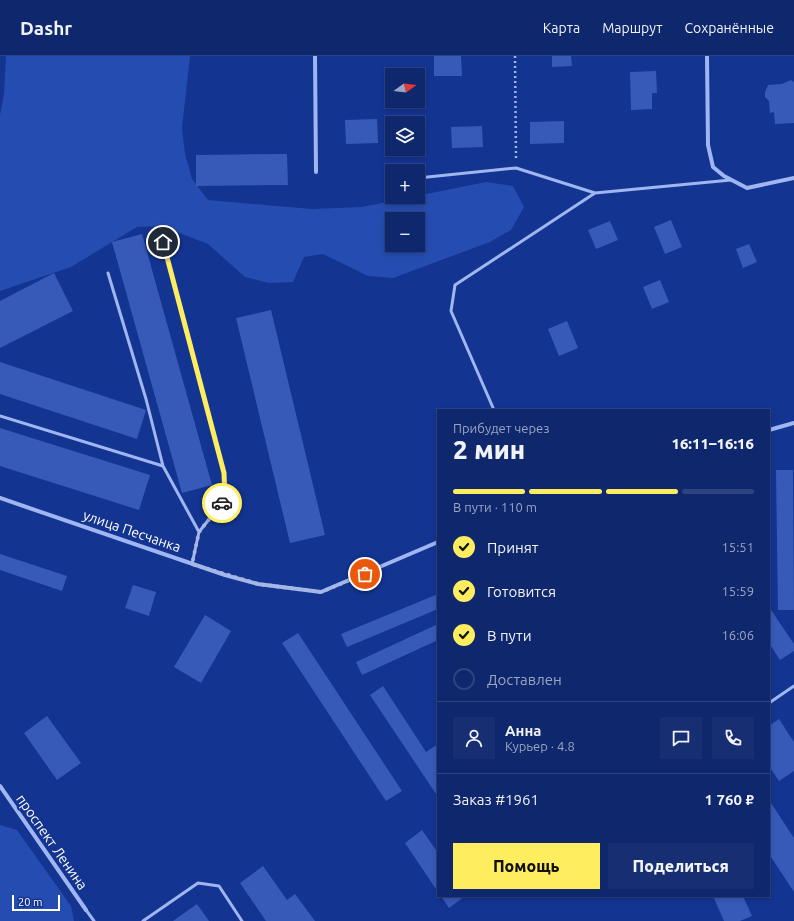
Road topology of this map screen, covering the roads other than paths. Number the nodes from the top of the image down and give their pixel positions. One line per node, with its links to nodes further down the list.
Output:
1 (315, 56): 3 (street)
2 (707, 56): 6 (street)
3 (316, 172)
4 (425, 177): 7 (lane)
5 (794, 178): 6 (street)
6 (731, 180): 7 (lane)
7 (595, 193): 10 (lane)
8 (163, 242): 16 (lane)
9 (108, 273): 14 (lane)
10 (494, 409)
11 (0, 416): 14 (lane)
12 (794, 423): 13 (street)
13 (770, 430)
14 (163, 466): 16 (lane)
15 (0, 498): 18 (street, улица Песчанка)
16 (199, 532): 18 (lane)
17 (437, 542): 18 (street, улица Песчанка)
18 (192, 564)
19 (794, 686): 20 (lane)
20 (770, 702)
21 (0, 786): 22 (street, проспект Ленина)
22 (86, 910): 23 (lane)
23 (94, 921)
24 (143, 921): 25 (lane)
25 (242, 921)

